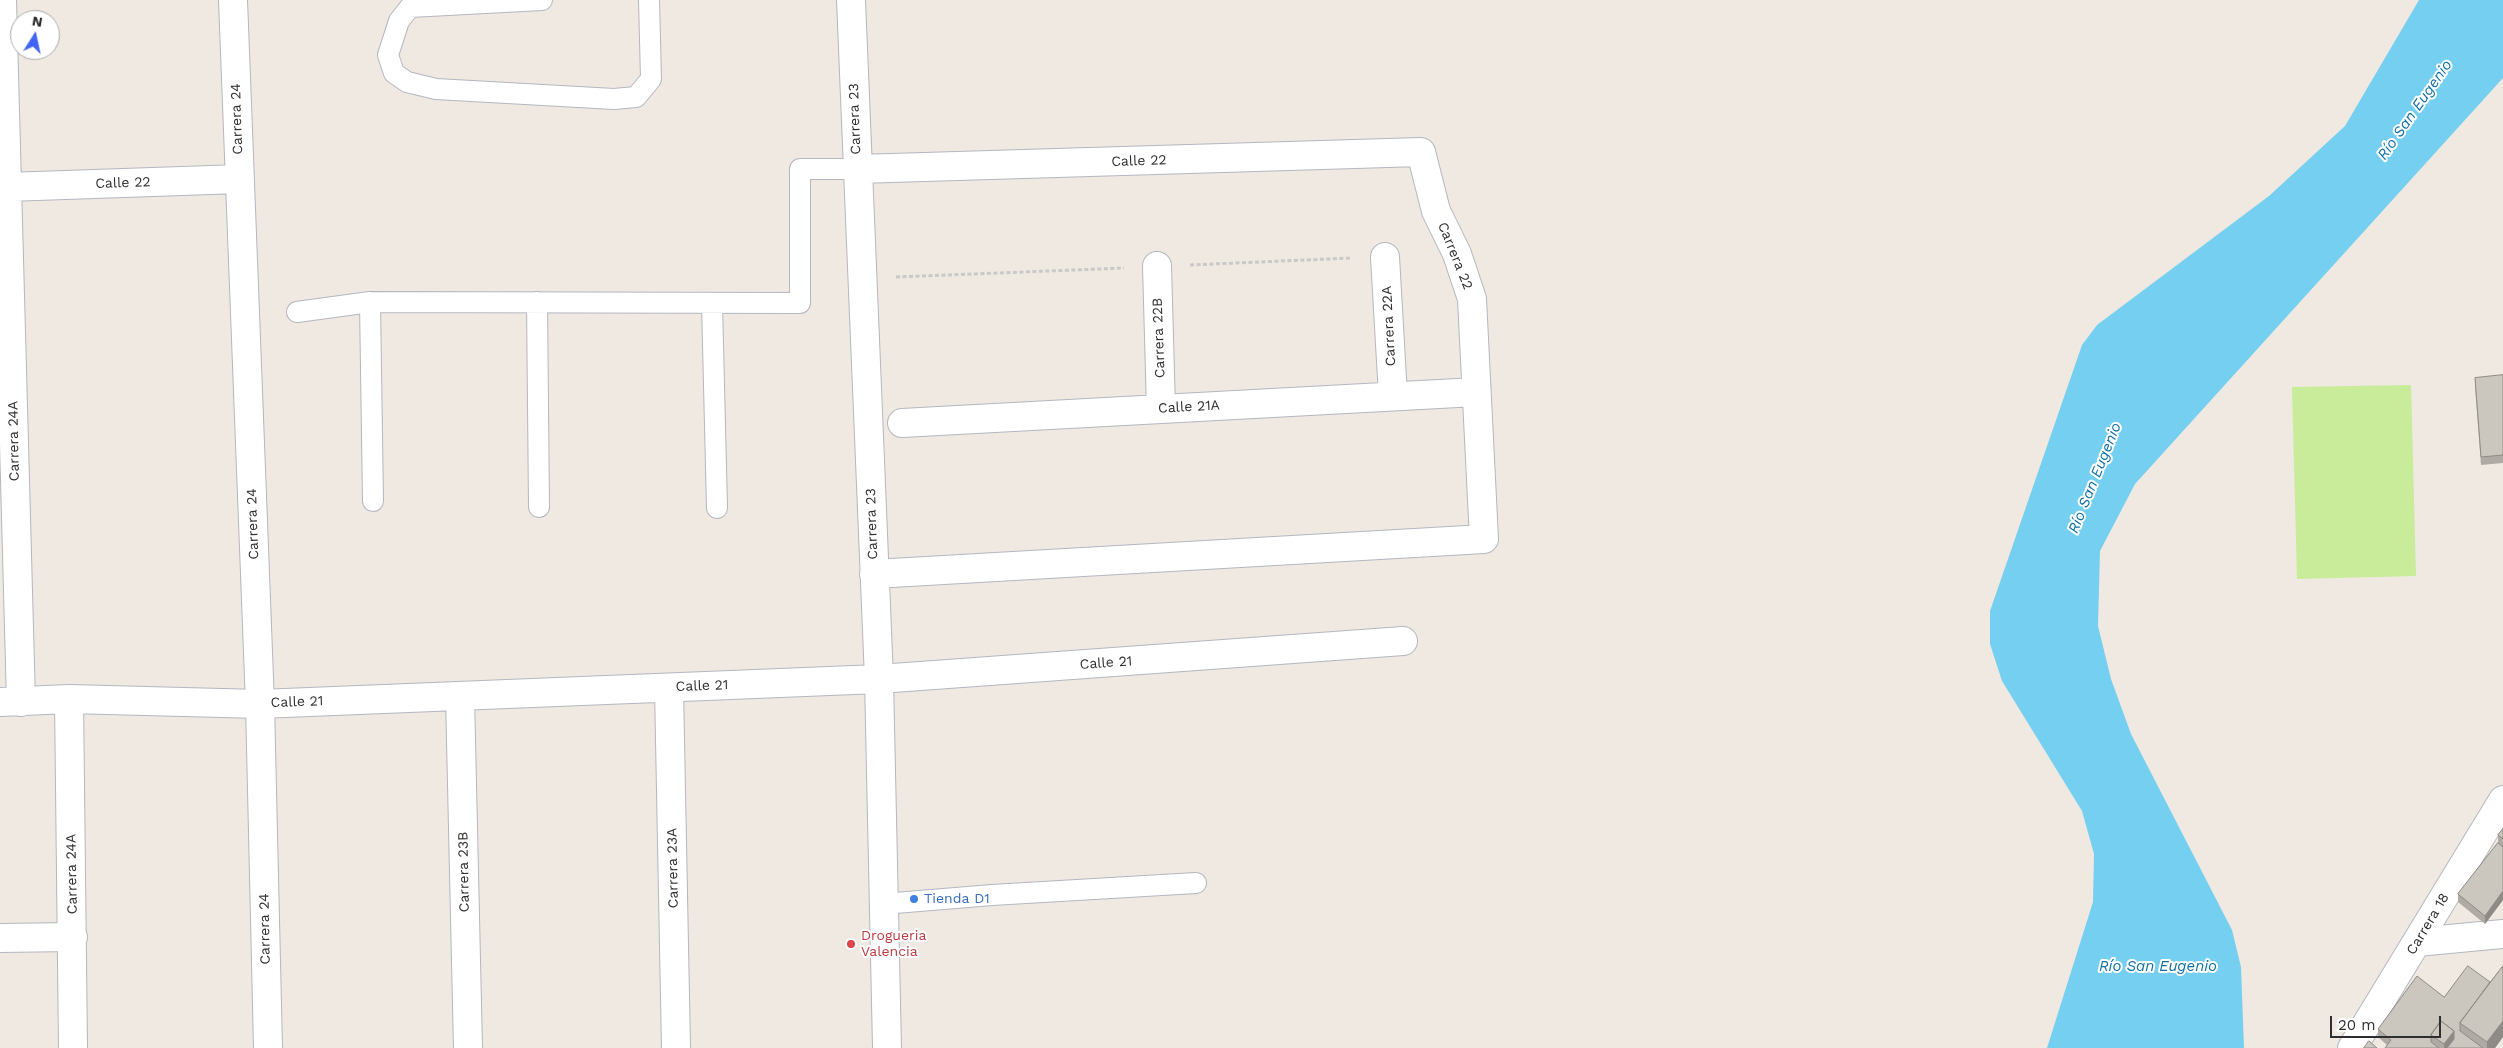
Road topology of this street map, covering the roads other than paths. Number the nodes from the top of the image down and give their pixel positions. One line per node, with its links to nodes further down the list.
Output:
1 (2, 0): 6 (street, Carrera 24A)
2 (232, 0): 9 (street, Carrera 24)
3 (542, 0): 4 (lane)
4 (649, 0)
5 (850, 0): 8 (street, Carrera 23)
6 (2, 117): 10 (street, Carrera 24A)
7 (1421, 152): 8 (street, Calle 22); 18 (street, Carrera 22)
8 (858, 169): 16 (lane); 25 (street, Carrera 23)
9 (240, 178): 10 (street, Calle 22); 33 (street, Carrera 24)
10 (7, 187): 11 (street, Carrera 24A)
11 (4, 237): 26 (street, Carrera 24A)
12 (1385, 257): 19 (street, Carrera 22A)
13 (1157, 266): 20 (street, Carrera 22B)
14 (370, 302): 15 (lane); 17 (lane); 22 (lane)
15 (536, 302): 16 (lane); 23 (lane)
16 (712, 303): 24 (lane)
17 (296, 312)
18 (1476, 392): 19 (street, Calle 21A); 25 (street, Carrera 22)
19 (1393, 396): 20 (street, Calle 21A)
20 (1162, 409): 21 (street, Calle 21A)
21 (902, 423)
22 (373, 500)
23 (539, 507)
24 (717, 508)
25 (874, 574): 28 (street, Carrera 23)
26 (9, 583): 32 (street, Carrera 24A)
27 (1403, 641): 28 (street, Calle 21)
28 (879, 679): 29 (street, Calle 21); 36 (street, Carrera 23)
29 (670, 688): 30 (street, Calle 21); 44 (street, Carrera 23A)
30 (460, 696): 33 (street, Calle 21); 43 (street, Carrera 23B)
31 (69, 699): 32 (street, Calle 21); 33 (street, Calle 21); 38 (street, Carrera 24A)
32 (11, 702)
33 (260, 704): 42 (street, Carrera 24)
34 (2503, 800): 40 (street, Carrera 18)
35 (1196, 883): 36 (lane)
36 (883, 904): 45 (street, Carrera 23)
37 (2503, 934): 40 (street)
38 (73, 937): 39 (street); 41 (street, Carrera 24A)
39 (0, 938)
40 (2417, 942): 46 (street, Carrera 18)
41 (73, 1048)
42 (268, 1048)
43 (468, 1048)
44 (676, 1048)
45 (888, 1048)
46 (2352, 1048)

